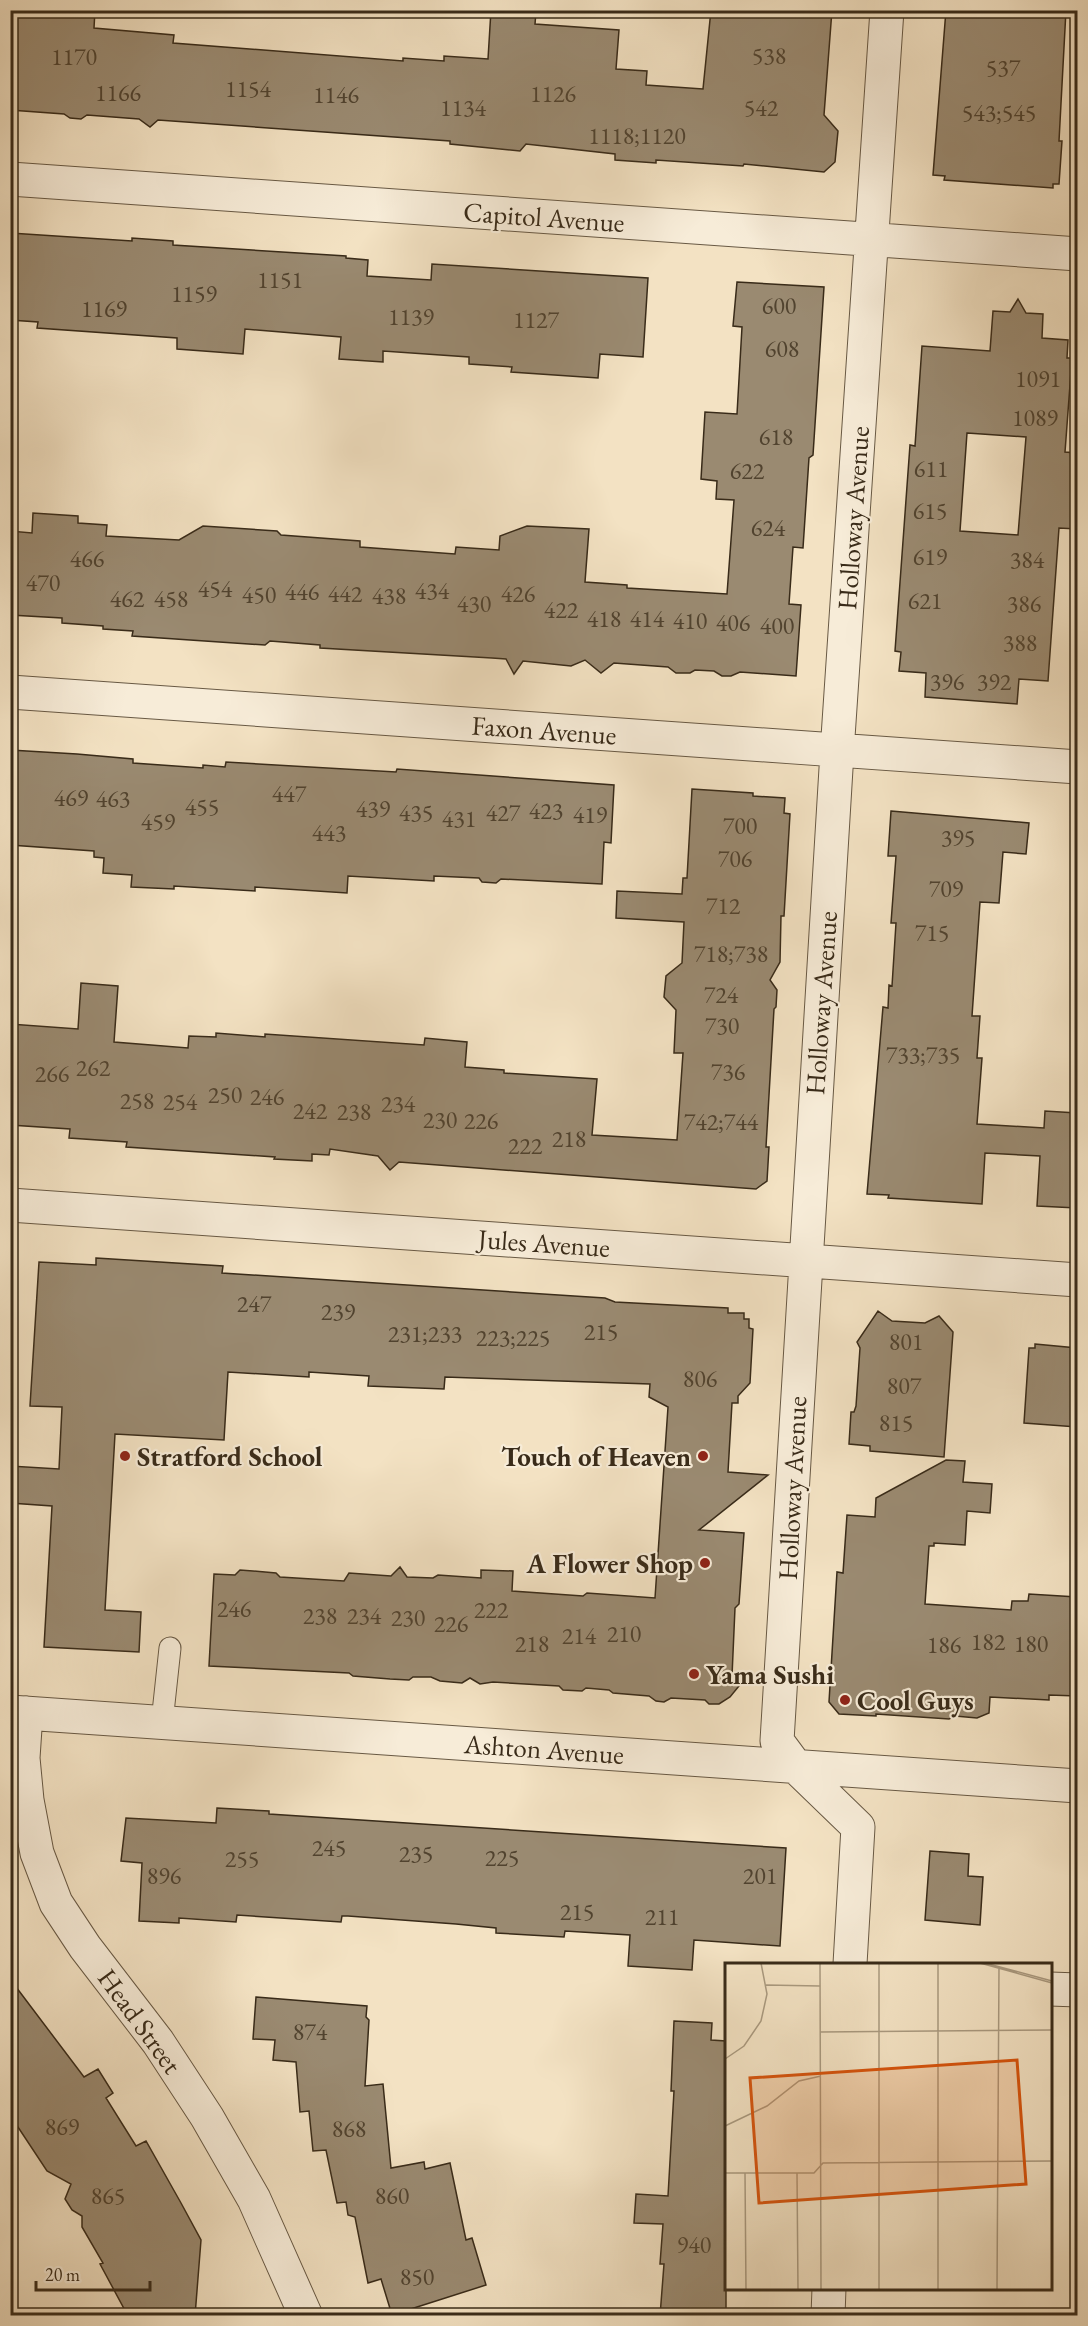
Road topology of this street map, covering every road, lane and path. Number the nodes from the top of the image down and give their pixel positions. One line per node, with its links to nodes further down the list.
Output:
1 (887, 10): 3 (street, Holloway Avenue)
2 (10, 179): 3 (street, Capitol Avenue)
3 (871, 241): 4 (street, Capitol Avenue); 6 (street, Holloway Avenue)
4 (1077, 254)
5 (10, 692): 6 (street, Faxon Avenue)
6 (837, 752): 7 (street, Faxon Avenue); 9 (street, Holloway Avenue)
7 (1077, 767)
8 (10, 1205): 9 (street, Jules Avenue)
9 (806, 1261): 10 (street, Jules Avenue); 14 (street, Holloway Avenue)
10 (1077, 1280)
11 (170, 1648): 13 (lane)
12 (18, 1713): 13 (street, Ashton Avenue); 20 (street, Head Street)
13 (162, 1722): 14 (street, Ashton Avenue)
14 (797, 1768): 15 (street, Ashton Avenue); 16 (street, Holloway Avenue)
15 (1077, 1786)
16 (850, 1963)
17 (1052, 1989): 18 (street)
18 (1077, 1990)
19 (829, 2290): 21 (street)
20 (306, 2316)
21 (828, 2316)

